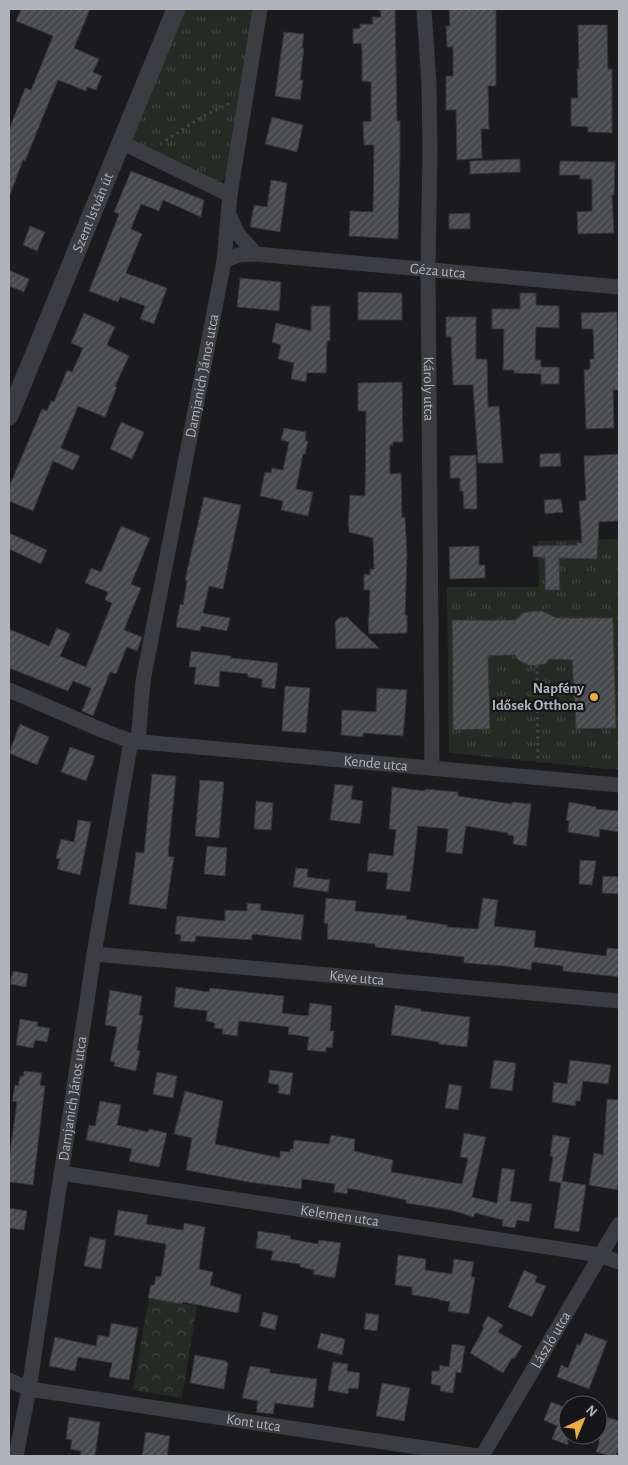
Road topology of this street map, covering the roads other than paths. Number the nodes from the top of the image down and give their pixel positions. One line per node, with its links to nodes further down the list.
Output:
1 (176, 9): 4 (street, Szent István út)
2 (260, 9): 5 (street, Damjanich János utca)
3 (424, 9): 9 (street, Károly utca)
4 (121, 142): 5 (street); 11 (street, Szent István út)
5 (230, 195): 6 (street, Damjanich János utca)
6 (228, 214): 7 (street); 8 (street, Damjanich János utca)
7 (256, 254): 8 (street, Géza utca); 9 (street, Géza utca)
8 (224, 261): 13 (street, Damjanich János utca)
9 (428, 270): 10 (street, Géza utca); 14 (street, Károly utca)
10 (619, 287)
11 (9, 416)
12 (9, 690): 13 (street, Kende utca)
13 (135, 741): 14 (street, Kende utca); 16 (street, Damjanich János utca)
14 (432, 768): 15 (street, Kende utca)
15 (619, 785)
16 (94, 954): 17 (street, Keve utca); 18 (street, Damjanich János utca)
17 (619, 1002)
18 (61, 1173): 20 (street, Kelemen utca); 23 (street, Damjanich János utca)
19 (619, 1224): 20 (street, László utca)
20 (600, 1255): 21 (street, Kelemen utca); 26 (street, László utca)
21 (619, 1262)
22 (9, 1380): 23 (street, Kont utca)
23 (29, 1389): 24 (street, Damjanich János utca); 25 (street, Kont utca)
24 (16, 1456)
25 (478, 1456)
26 (482, 1456)

